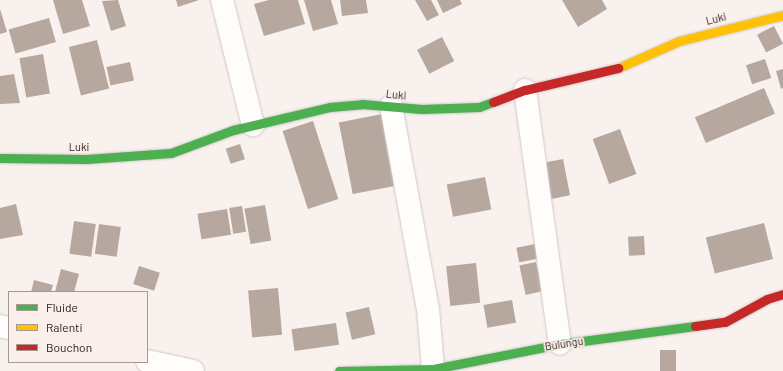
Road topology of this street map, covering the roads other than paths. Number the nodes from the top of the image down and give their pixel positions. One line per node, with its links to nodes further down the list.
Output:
1 (222, 0): 5 (street)
2 (783, 15): 3 (street, Luki)
3 (525, 90): 4 (street, Luki); 8 (street)
4 (391, 106): 5 (street, Luki); 10 (street)
5 (253, 125): 6 (street, Luki)
6 (0, 158)
7 (783, 294): 8 (street, Bulungu)
8 (560, 344): 10 (street, Bulungu)
9 (148, 361): 11 (street)
10 (433, 369): 12 (street, Bulungu)
11 (193, 371)
12 (339, 371)

